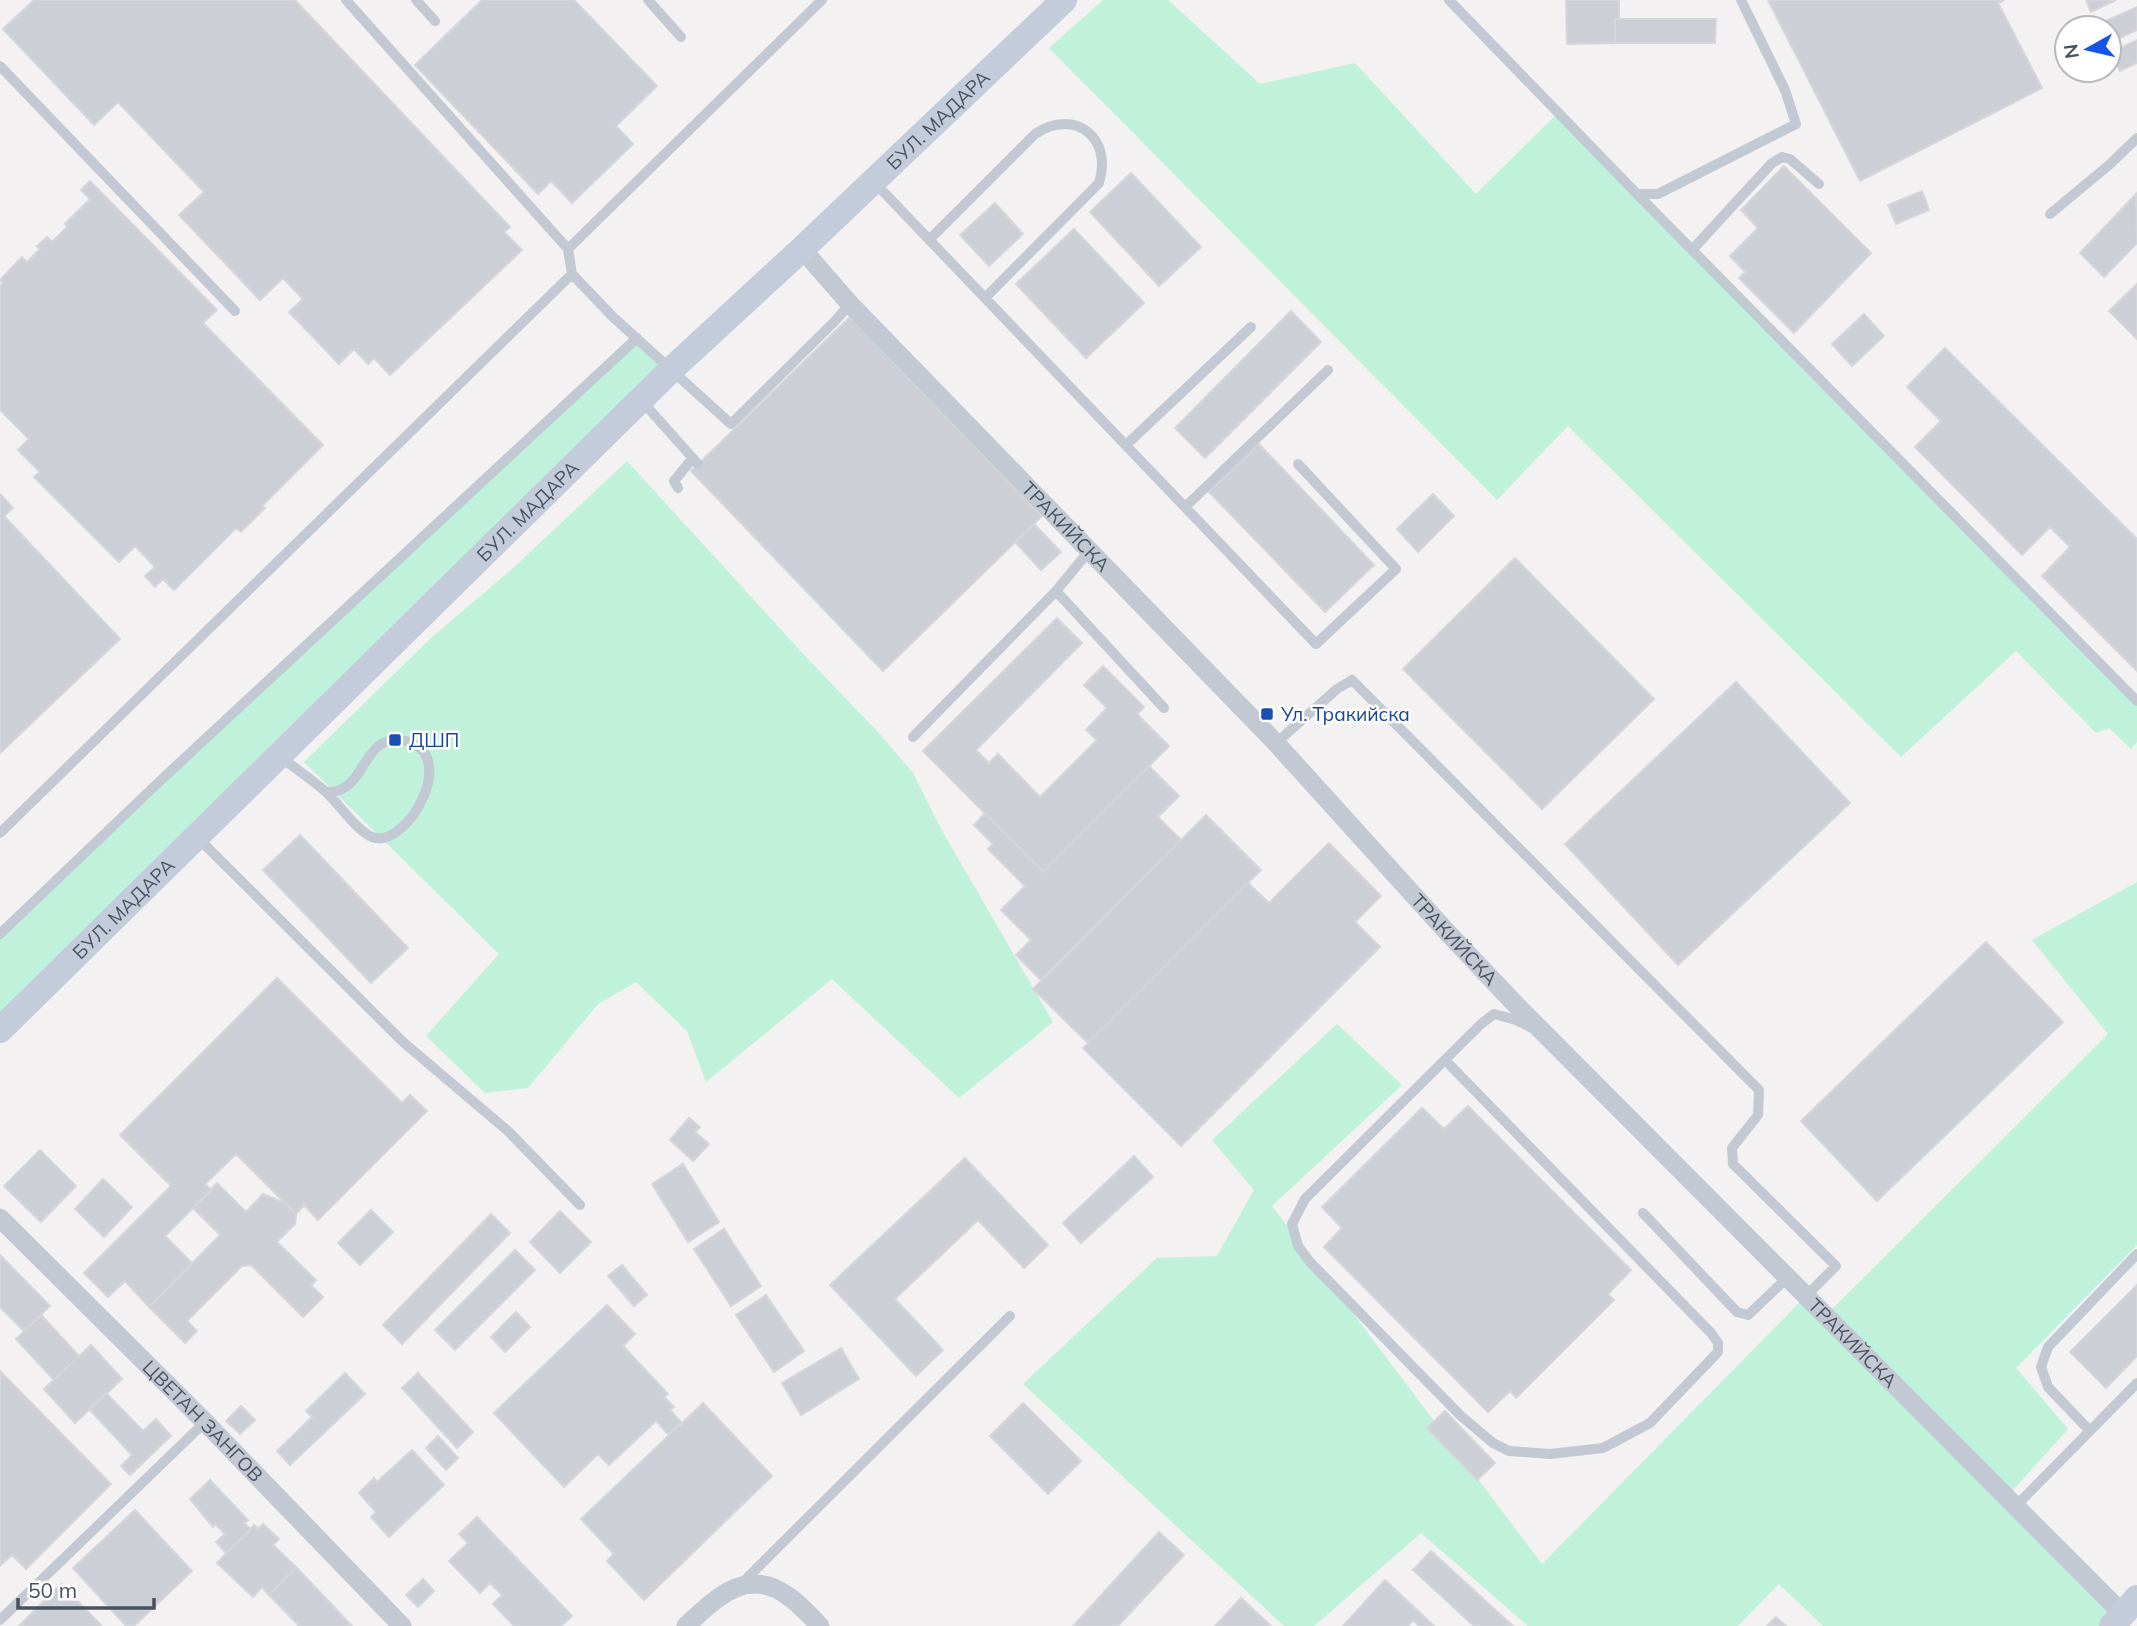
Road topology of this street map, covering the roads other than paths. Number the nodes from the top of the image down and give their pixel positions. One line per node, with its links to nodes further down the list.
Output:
1 (346, 0): 17 (lane)
2 (416, 0): 8 (lane)
3 (648, 0): 9 (lane)
4 (822, 0): 17 (lane)
5 (1064, 0): 12 (main road, БУЛ. МАДАРА)
6 (1449, 0): 14 (lane)
7 (1741, 0): 14 (lane)
8 (435, 21)
9 (681, 37)
10 (0, 66): 23 (lane)
11 (2137, 138): 15 (lane)
12 (873, 182): 16 (lane); 18 (main road, БУЛ. МАДАРА)
13 (1819, 184): 19 (lane)
14 (1637, 194): 19 (lane)
15 (2050, 214)
16 (929, 240): 21 (lane); 21 (lane)
17 (568, 249): 20 (lane)
18 (803, 249): 22 (street, ТРАКИЙСКА); 26 (main road, БУЛ. МАДАРА)
19 (1692, 250): 35 (lane)
20 (572, 274): 25 (lane); 41 (lane)
21 (985, 298): 29 (lane)
22 (850, 304): 26 (lane); 33 (street, ТРАКИЙСКА)
23 (235, 312)
24 (1251, 327): 29 (lane)
25 (637, 338): 26 (lane); 43 (lane)
26 (671, 370): 28 (main road, БУЛ. МАДАРА)
27 (1328, 370): 32 (lane)
28 (640, 400): 31 (lane); 39 (main road, БУЛ. МАДАРА)
29 (1126, 445): 32 (lane)
30 (1298, 464): 32 (lane)
31 (678, 488)
32 (1185, 507)
33 (1089, 551): 34 (lane); 38 (street, ТРАКИЙСКА)
34 (1056, 591): 36 (lane); 37 (lane)
35 (2137, 701)
36 (1164, 708)
37 (913, 737)
38 (1276, 743): 45 (street, ТРАКИЙСКА); 52 (lane)
39 (279, 756): 40 (lane); 42 (main road, БУЛ. МАДАРА)
40 (327, 792): 40 (lane)
41 (0, 832)
42 (197, 837): 44 (main road, БУЛ. МАДАРА); 47 (lane)
43 (0, 934)
44 (0, 1030)
45 (1548, 1037): 46 (lane); 51 (street, ТРАКИЙСКА)
46 (1445, 1060): 46 (lane)
47 (580, 1205)
48 (1643, 1213): 51 (lane)
49 (0, 1218): 55 (street, ЦВЕТАН ЗАНГОВ)
50 (2137, 1254): 56 (lane)
51 (1789, 1277): 52 (street, ТРАКИЙСКА)
52 (1807, 1295): 57 (street, ТРАКИЙСКА)
53 (1010, 1316): 58 (lane)
54 (2137, 1383): 56 (lane)
55 (205, 1422): 60 (lane); 61 (street, ЦВЕТАН ЗАНГОВ)
56 (2090, 1431): 57 (lane)
57 (2014, 1507): 59 (street, ТРАКИЙСКА)
58 (738, 1586): 62 (street); 63 (street)
59 (2124, 1613)
60 (0, 1620)
61 (402, 1626)
62 (685, 1626)
63 (820, 1626)

